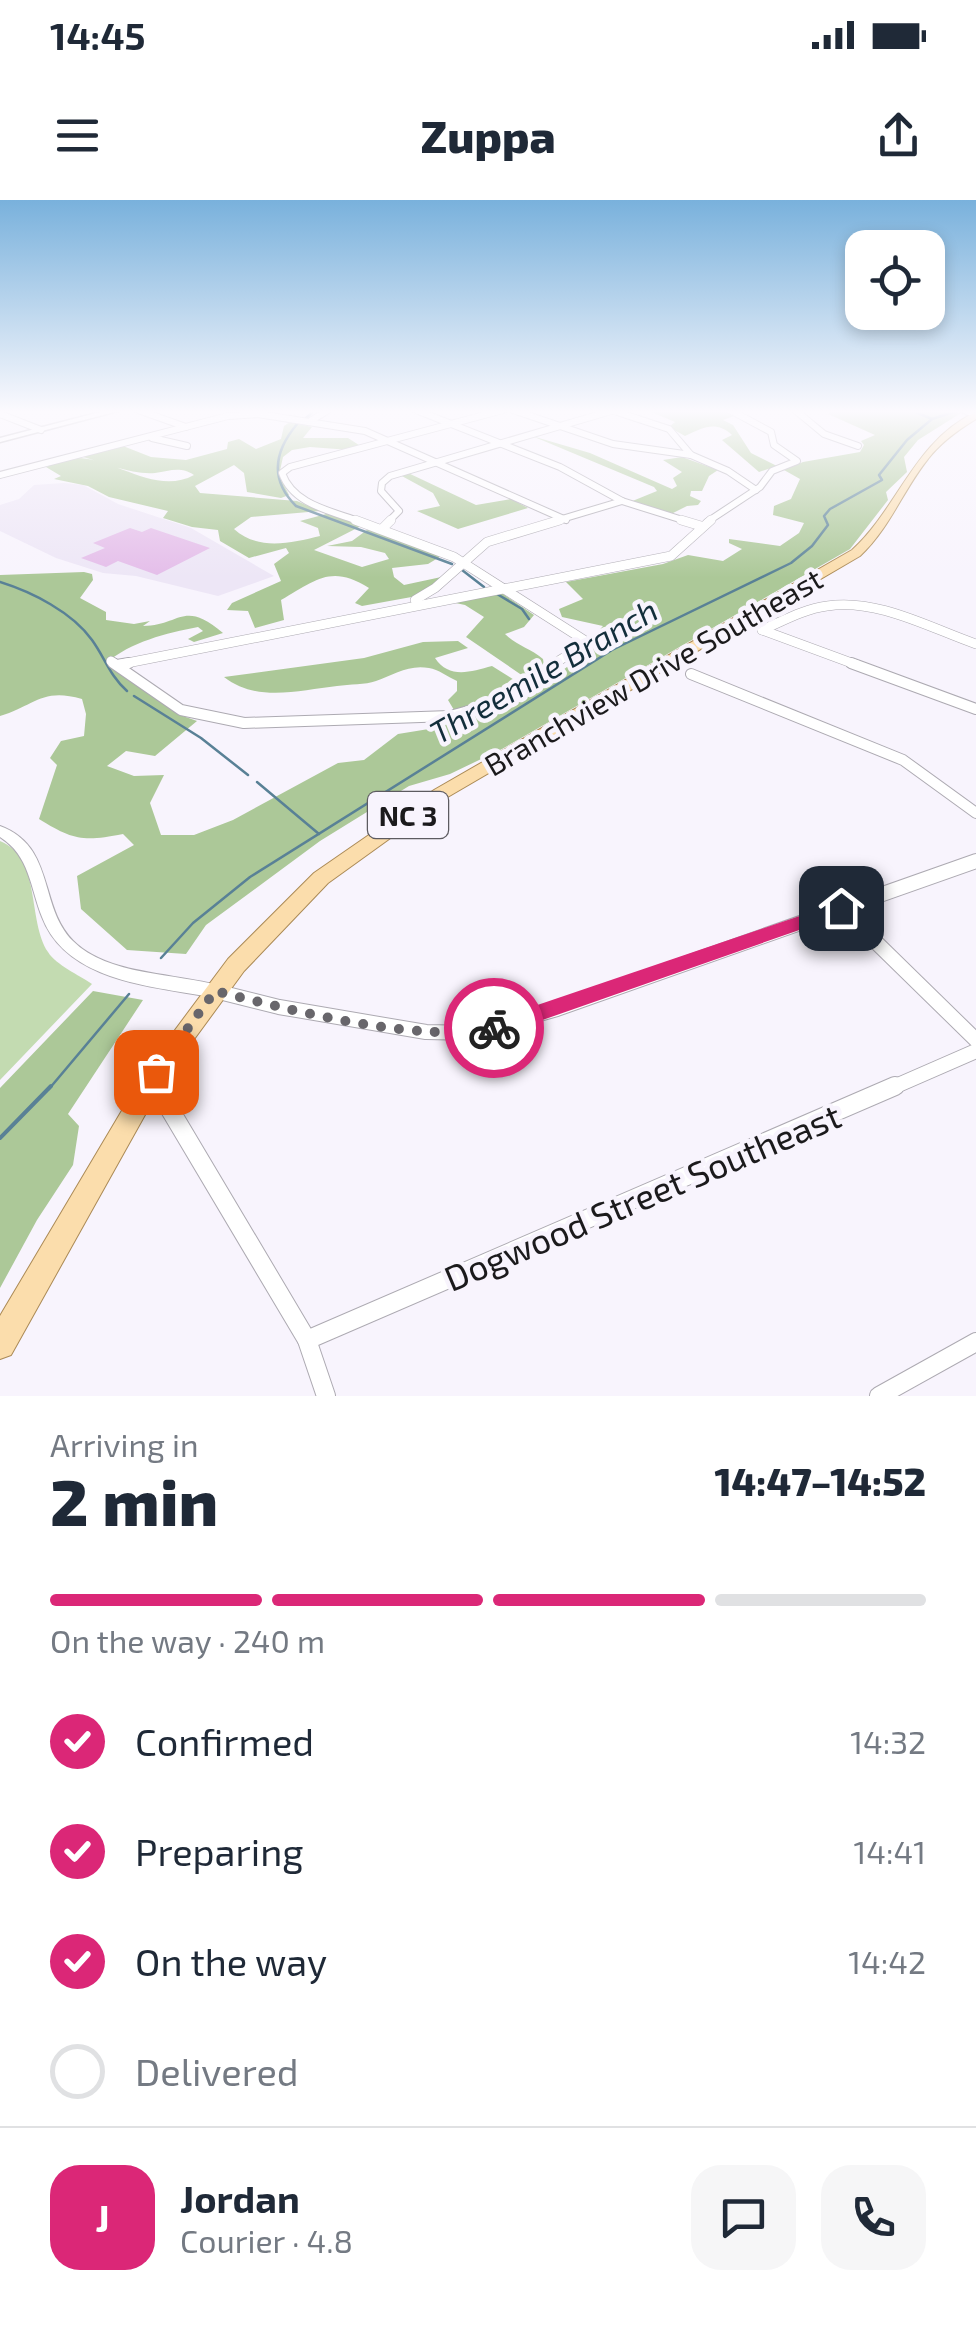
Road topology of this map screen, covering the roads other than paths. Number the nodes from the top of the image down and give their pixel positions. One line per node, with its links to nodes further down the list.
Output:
1 (36, 466): 9 (street)
2 (298, 466): 14 (street)
3 (422, 466): 14 (street)
4 (443, 466): 12 (street)
5 (557, 466): 11 (street)
6 (711, 466): 10 (street)
7 (791, 466): 10 (street)
8 (919, 466): 25 (main road, Branchview Drive Southeast / NC 3)
9 (0, 475)
10 (756, 490): 13 (street)
11 (625, 501): 12 (street); 13 (street)
12 (564, 519): 15 (street)
13 (701, 526): 16 (street)
14 (383, 528): 15 (street)
15 (466, 559): 16 (street); 18 (street)
16 (502, 588): 18 (street); 18 (street)
17 (976, 644): 20 (street)
18 (114, 663)
19 (691, 674): 21 (street)
20 (976, 709)
21 (976, 813)
22 (0, 831): 25 (street)
23 (976, 861): 24 (street)
24 (841, 908): 25 (street); 26 (street)
25 (215, 991): 31 (main road, Branchview Drive Southeast / NC 3)
26 (976, 1040)
27 (976, 1051): 29 (street, Dogwood Street Southeast)
28 (170, 1108): 29 (street)
29 (308, 1340): 32 (street)
30 (976, 1342): 33 (street)
31 (0, 1344)
32 (326, 1396)
33 (879, 1396)

